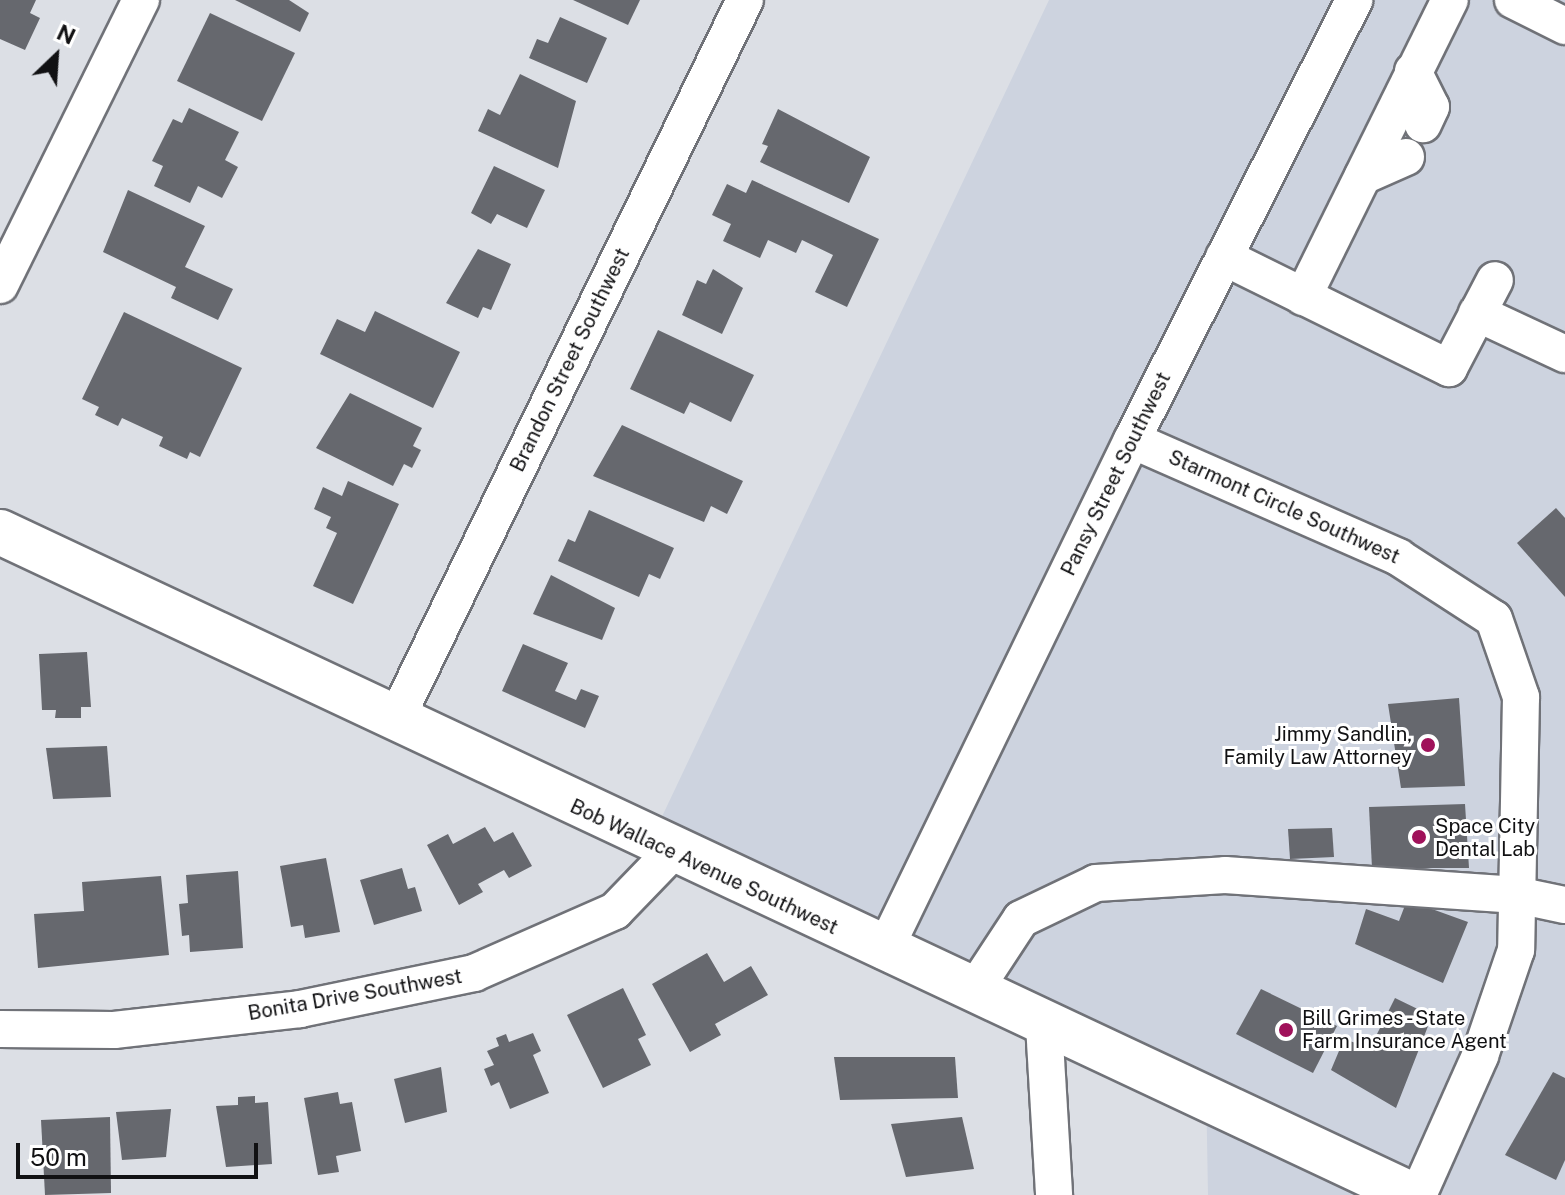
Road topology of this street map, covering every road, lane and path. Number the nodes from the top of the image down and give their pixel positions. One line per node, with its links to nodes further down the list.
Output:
1 (141, 0): 13 (street)
2 (745, 0): 19 (street, Brandon Street Southwest)
3 (1354, 0): 11 (street, Pansy Street Southwest)
4 (1450, 0): 7 (street)
5 (1513, 0): 6 (street)
6 (1565, 26)
7 (1413, 71): 8 (street); 10 (street)
8 (1423, 124)
9 (1406, 157): 10 (street)
10 (1363, 176): 14 (street)
11 (1224, 257): 14 (street); 17 (street, Pansy Street Southwest)
12 (1495, 280): 15 (street)
13 (0, 285)
14 (1303, 297): 15 (street)
15 (1477, 313): 16 (street)
16 (1565, 354)
17 (1132, 440): 21 (street, Starmont Circle Southwest); 23 (street, Pansy Street Southwest)
18 (0, 532): 19 (main road, Bob Wallace Avenue Southwest)
19 (395, 721): 20 (main road, Bob Wallace Avenue Southwest)
20 (672, 852): 23 (main road, Bob Wallace Avenue Southwest); 26 (street, Bonita Drive Southwest)
21 (1517, 895): 22 (street); 24 (street); 29 (street, Starmont Circle Southwest)
22 (1565, 905)
23 (884, 951): 24 (main road, Bob Wallace Avenue Southwest)
24 (973, 992): 25 (main road, Bob Wallace Avenue Southwest)
25 (1044, 1025): 27 (street); 28 (main road, Bob Wallace Avenue Southwest)
26 (0, 1029)
27 (1054, 1195)
28 (1412, 1195)
29 (1418, 1195)

